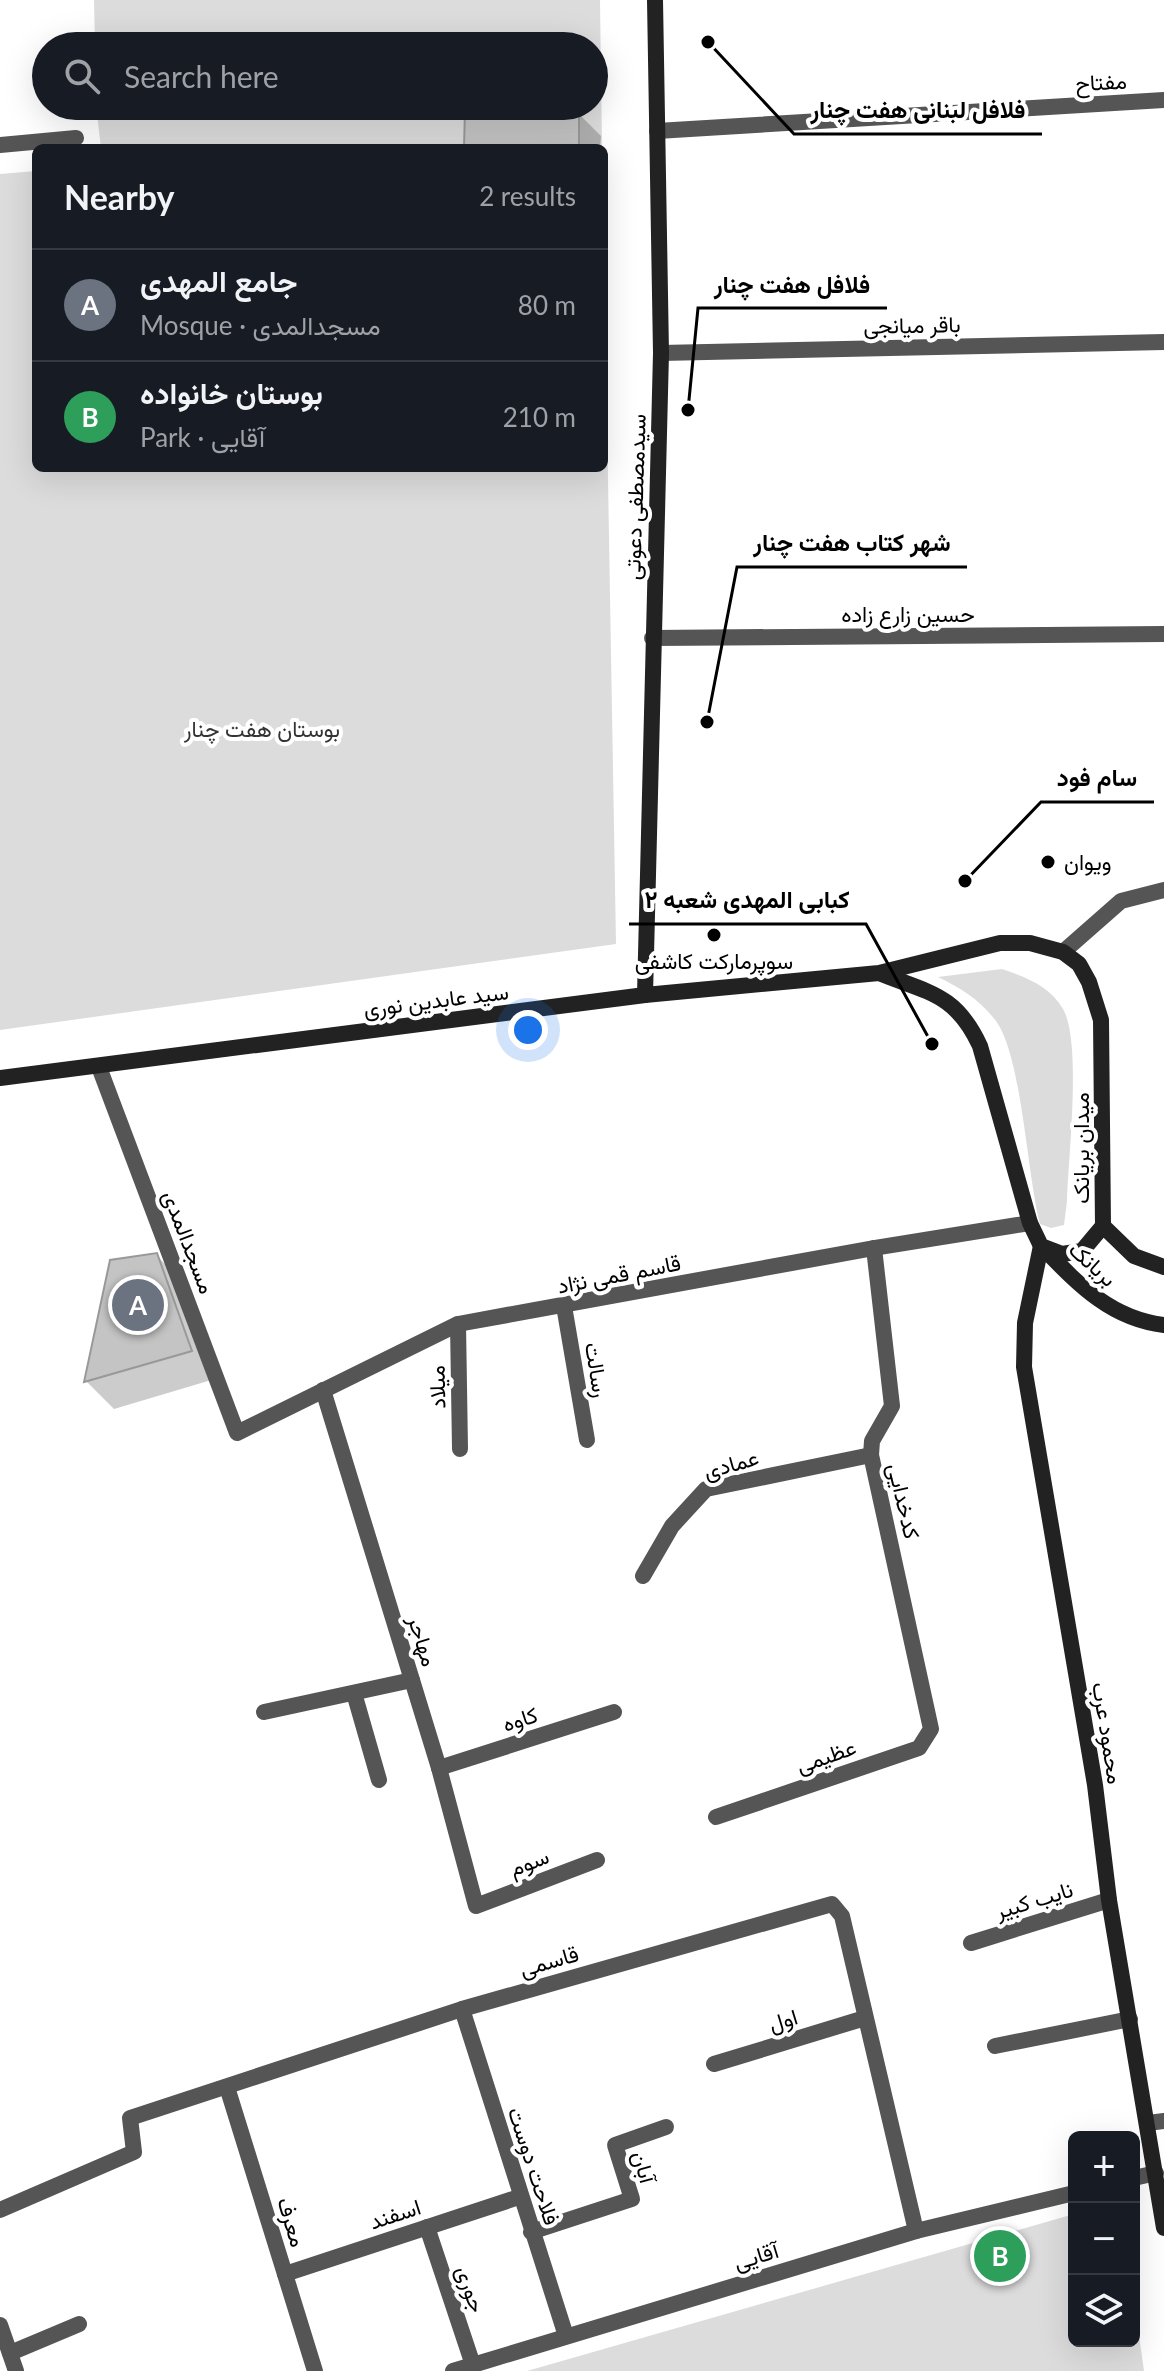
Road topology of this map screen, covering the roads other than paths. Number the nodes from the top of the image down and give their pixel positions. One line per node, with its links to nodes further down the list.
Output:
1 (655, 0): 3 (main road, سیدمصطفی دعوتی)
2 (1164, 100): 3 (street, مفتاح)
3 (657, 131): 7 (main road, سیدمصطفی دعوتی)
4 (76, 138): 5 (street)
5 (0, 145)
6 (1164, 342): 7 (street, باقر میانجی)
7 (661, 353): 9 (main road, سیدمصطفی دعوتی)
8 (1164, 634): 9 (street, حسین زارع زاده)
9 (652, 638): 13 (main road, سیدمصطفی دعوتی)
10 (1164, 890): 11 (street)
11 (1063, 952): 12 (main road); 17 (main road, میدان بریانک)
12 (879, 973): 13 (main road, سید عابدین نوری); 16 (main road)
13 (645, 995): 14 (main road, سید عابدین نوری)
14 (99, 1067): 15 (main road, سید عابدین نوری); 25 (street, مسجدالمدی)
15 (0, 1078)
16 (1030, 1223): 18 (main road); 19 (street, قاسم قمی نژاد)
17 (1103, 1226): 18 (main road, میدان بریانک); 20 (main road, بریانک)
18 (1041, 1246): 23 (main road, بریانک); 39 (main road, محمود عرب)
19 (874, 1248): 21 (street, قاسم قمی نژاد); 28 (street, کدخدایی)
20 (1164, 1267)
21 (564, 1306): 22 (street, قاسم قمی نژاد); 26 (street, رسالت)
22 (458, 1324): 24 (street, قاسم قمی نژاد); 27 (street, میلاد)
23 (1164, 1325)
24 (323, 1390): 25 (street, قاسم قمی نژاد); 30 (street, مهاجر)
25 (237, 1433)
26 (587, 1440)
27 (460, 1449)
28 (871, 1455): 29 (street, عمادی); 34 (street, کدخدایی)
29 (643, 1576)
30 (412, 1680): 31 (street); 35 (street, مهاجر)
31 (354, 1693): 32 (street); 36 (street)
32 (264, 1712)
33 (614, 1712): 35 (street, کاوه)
34 (931, 1719): 37 (street, عظیمی)
35 (439, 1768): 40 (street, مهاجر)
36 (379, 1780)
37 (716, 1817)
38 (597, 1860): 40 (street, سوم)
39 (1109, 1900): 41 (street, نایب کبیر); 44 (main road, محمود عرب)
40 (476, 1906)
41 (971, 1943)
42 (462, 2009): 43 (street, قاسمی); 47 (street, قاسمی); 53 (street, فلاحت دوست)
43 (865, 2018): 46 (street, اول); 57 (street, قاسمی)
44 (1130, 2019): 45 (street); 48 (main road, محمود عرب)
45 (995, 2046)
46 (714, 2064)
47 (227, 2087): 54 (street, قاسمی); 59 (street, معرف)
48 (1156, 2122): 50 (main road, محمود عرب)
49 (666, 2127): 58 (street, آبان)
50 (1156, 2173): 51 (street); 56 (main road, محمود عرب)
51 (1140, 2177)
52 (1068, 2194): 57 (street, آقایی)
53 (519, 2197): 55 (street, اسفند); 58 (street, فلاحت دوست)
54 (0, 2210)
55 (427, 2227): 59 (street, اسفند); 64 (street, جوری)
56 (1164, 2228)
57 (916, 2231): 62 (street, آقایی)
58 (531, 2232): 62 (street, فلاحت دوست)
59 (285, 2274): 66 (street, معرف)
60 (79, 2324): 63 (street)
61 (0, 2325): 63 (street)
62 (566, 2336): 64 (street, آقایی)
63 (10, 2353): 65 (street)
64 (473, 2365): 67 (street, آقایی)
65 (16, 2371)
66 (315, 2371)
67 (453, 2371)

